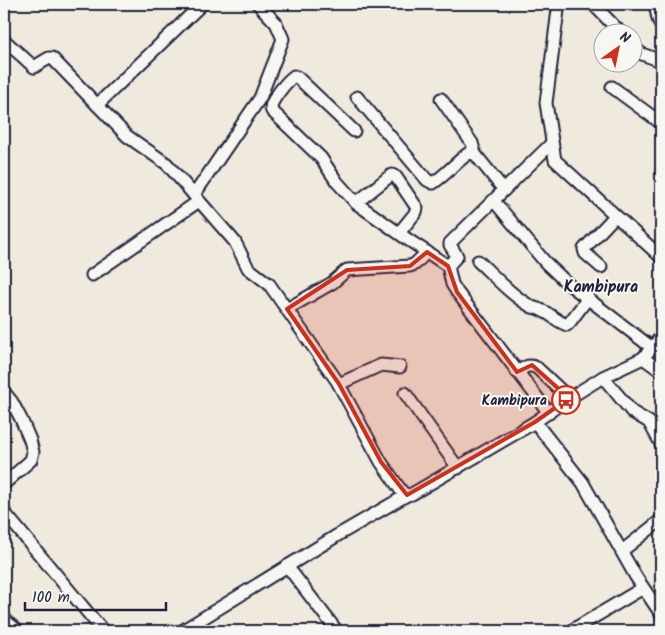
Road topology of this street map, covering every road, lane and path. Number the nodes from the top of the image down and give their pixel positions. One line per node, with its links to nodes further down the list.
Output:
1 (258, 4): 20 (street)
2 (556, 4): 17 (street)
3 (593, 4): 6 (street)
4 (655, 4): 7 (street)
5 (193, 6): 14 (street)
6 (610, 22)
7 (661, 26)
8 (4, 40): 14 (street)
9 (642, 54): 10 (street)
10 (661, 60)
11 (612, 87): 15 (street)
12 (357, 97): 18 (street)
13 (440, 99): 18 (street)
14 (98, 105): 20 (street)
15 (661, 123)
16 (354, 131): 22 (street)
17 (552, 144): 19 (street); 23 (street)
18 (475, 154): 19 (street)
19 (504, 190): 21 (street)
20 (196, 198): 30 (street); 32 (street)
21 (494, 201): 28 (street); 31 (street)
22 (356, 203): 24 (street); 24 (street)
23 (615, 216): 26 (street); 29 (street)
24 (398, 233): 25 (street)
25 (427, 252): 28 (street); 32 (street)
26 (661, 257)
27 (478, 261): 31 (street)
28 (448, 266): 38 (street)
29 (601, 267)
30 (92, 275)
31 (588, 298): 34 (street)
32 (287, 309): 40 (street)
33 (661, 337): 34 (street)
34 (652, 347): 35 (street)
35 (643, 358): 37 (street); 39 (street)
36 (400, 367): 40 (street)
37 (661, 371)
38 (517, 372): 43 (street); 44 (street)
39 (604, 377): 43 (street); 46 (street)
40 (338, 384): 49 (street)
41 (4, 392): 48 (street)
42 (405, 393): 47 (street)
43 (569, 398): 44 (street)
44 (549, 413): 45 (street)
45 (535, 422): 47 (street); 52 (street)
46 (661, 444)
47 (458, 468): 49 (street)
48 (4, 484)
49 (407, 495): 53 (street)
50 (4, 512): 59 (street)
51 (661, 520): 52 (street)
52 (622, 551): 54 (street)
53 (288, 566): 60 (street); 61 (street)
54 (643, 588): 55 (street); 57 (street)
55 (661, 614)
56 (4, 617): 58 (street)
57 (574, 629)
58 (18, 631)
59 (103, 631)
60 (182, 631)
61 (337, 631)

